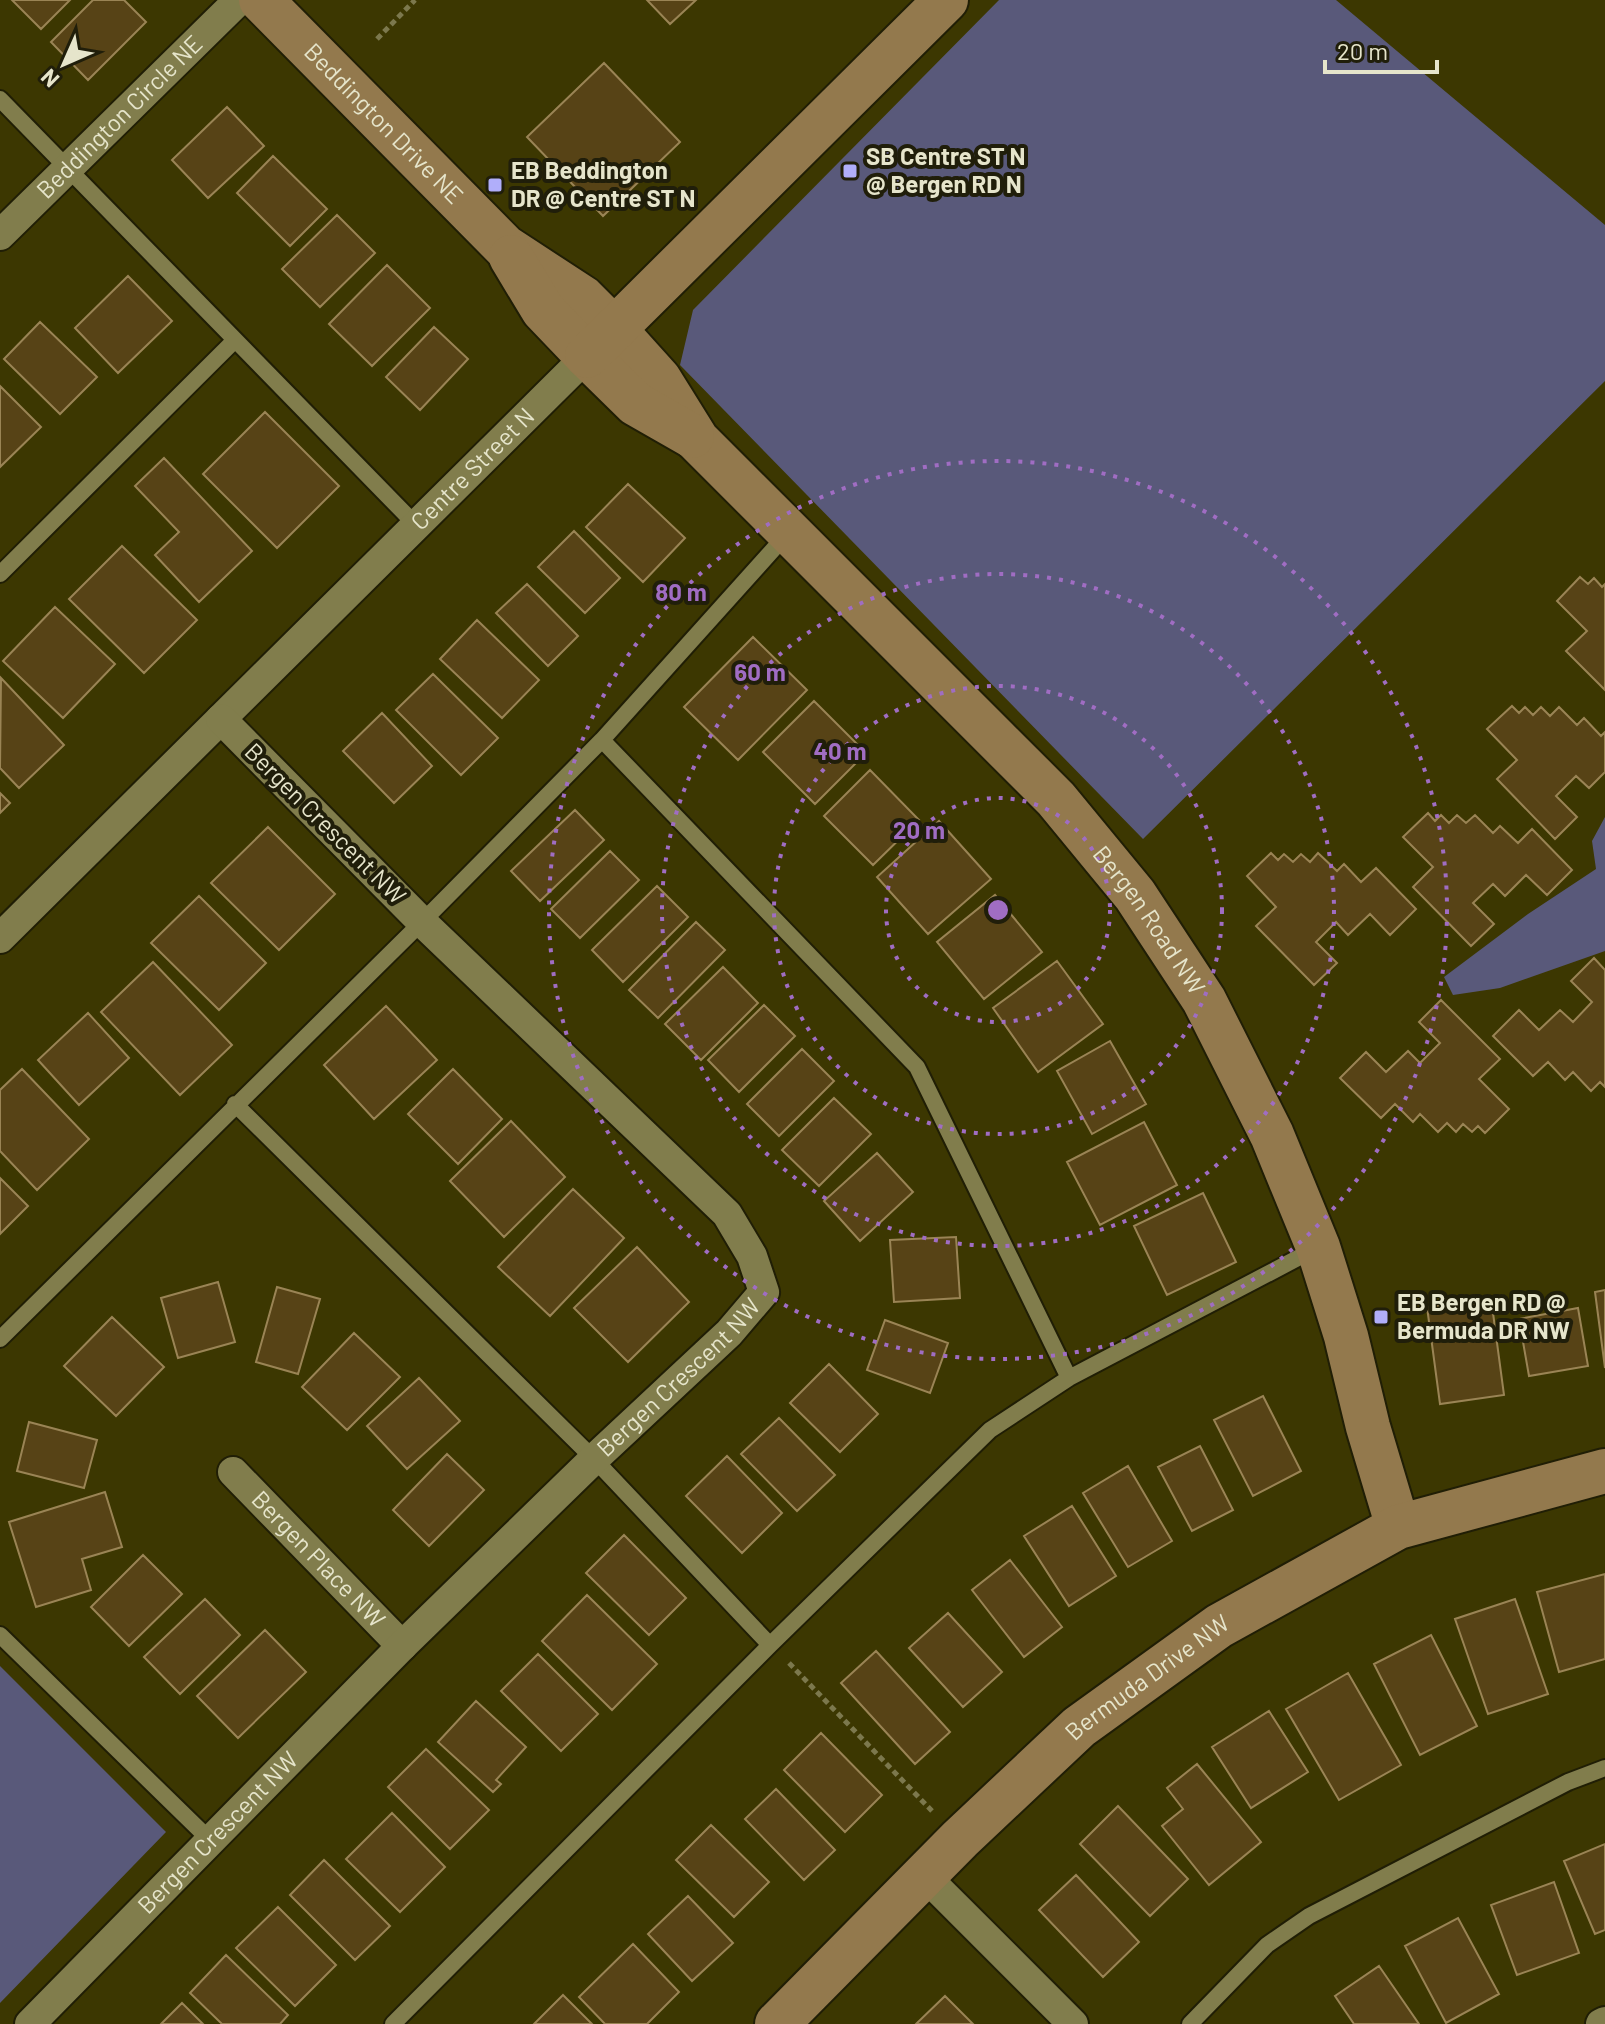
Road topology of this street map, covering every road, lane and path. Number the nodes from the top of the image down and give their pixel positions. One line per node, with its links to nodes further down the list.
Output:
1 (239, 0): 7 (street, Beddington Circle NE)
2 (261, 0): 10 (street, Beddington Drive NE)
3 (415, 0): 5 (path)
4 (946, 0): 10 (street, Centre Street N)
5 (377, 39)
6 (0, 99): 7 (lane)
7 (69, 168): 8 (street, Beddington Circle NE); 9 (lane)
8 (0, 235)
9 (234, 341): 11 (lane); 13 (lane)
10 (600, 343): 11 (street, Centre Street N); 12 (street, Bergen Road NW)
11 (416, 525): 14 (street, Centre Street N)
12 (789, 532): 15 (lane); 19 (street, Bergen Road NW)
13 (0, 574)
14 (221, 719): 16 (street, Bergen Crescent NW); 17 (street, Centre Street N)
15 (602, 740): 16 (lane); 21 (lane)
16 (422, 922): 18 (lane); 22 (street, Bergen Crescent NW)
17 (0, 938)
18 (235, 1104): 20 (lane); 22 (lane)
19 (1318, 1247): 21 (lane); 25 (street, Bergen Road NW)
20 (0, 1339)
21 (1069, 1378): 27 (lane)
22 (594, 1459): 27 (lane); 28 (street, Bergen Crescent NW)
23 (1605, 1471): 25 (street, Bermuda Drive NW)
24 (233, 1472): 28 (street, Bergen Place NW)
25 (1398, 1527): 32 (street, Bermuda Drive NW)
26 (0, 1635): 31 (lane)
27 (770, 1645): 30 (path); 34 (lane)
28 (402, 1646): 31 (street, Bergen Crescent NW)
29 (1605, 1768): 37 (lane)
30 (933, 1812)
31 (211, 1841): 33 (street, Bergen Crescent NW)
32 (924, 1875): 35 (street, Bermuda Drive NW); 36 (street)
33 (30, 2024)
34 (393, 2024)
35 (777, 2024)
36 (1073, 2024)
37 (1190, 2024)

